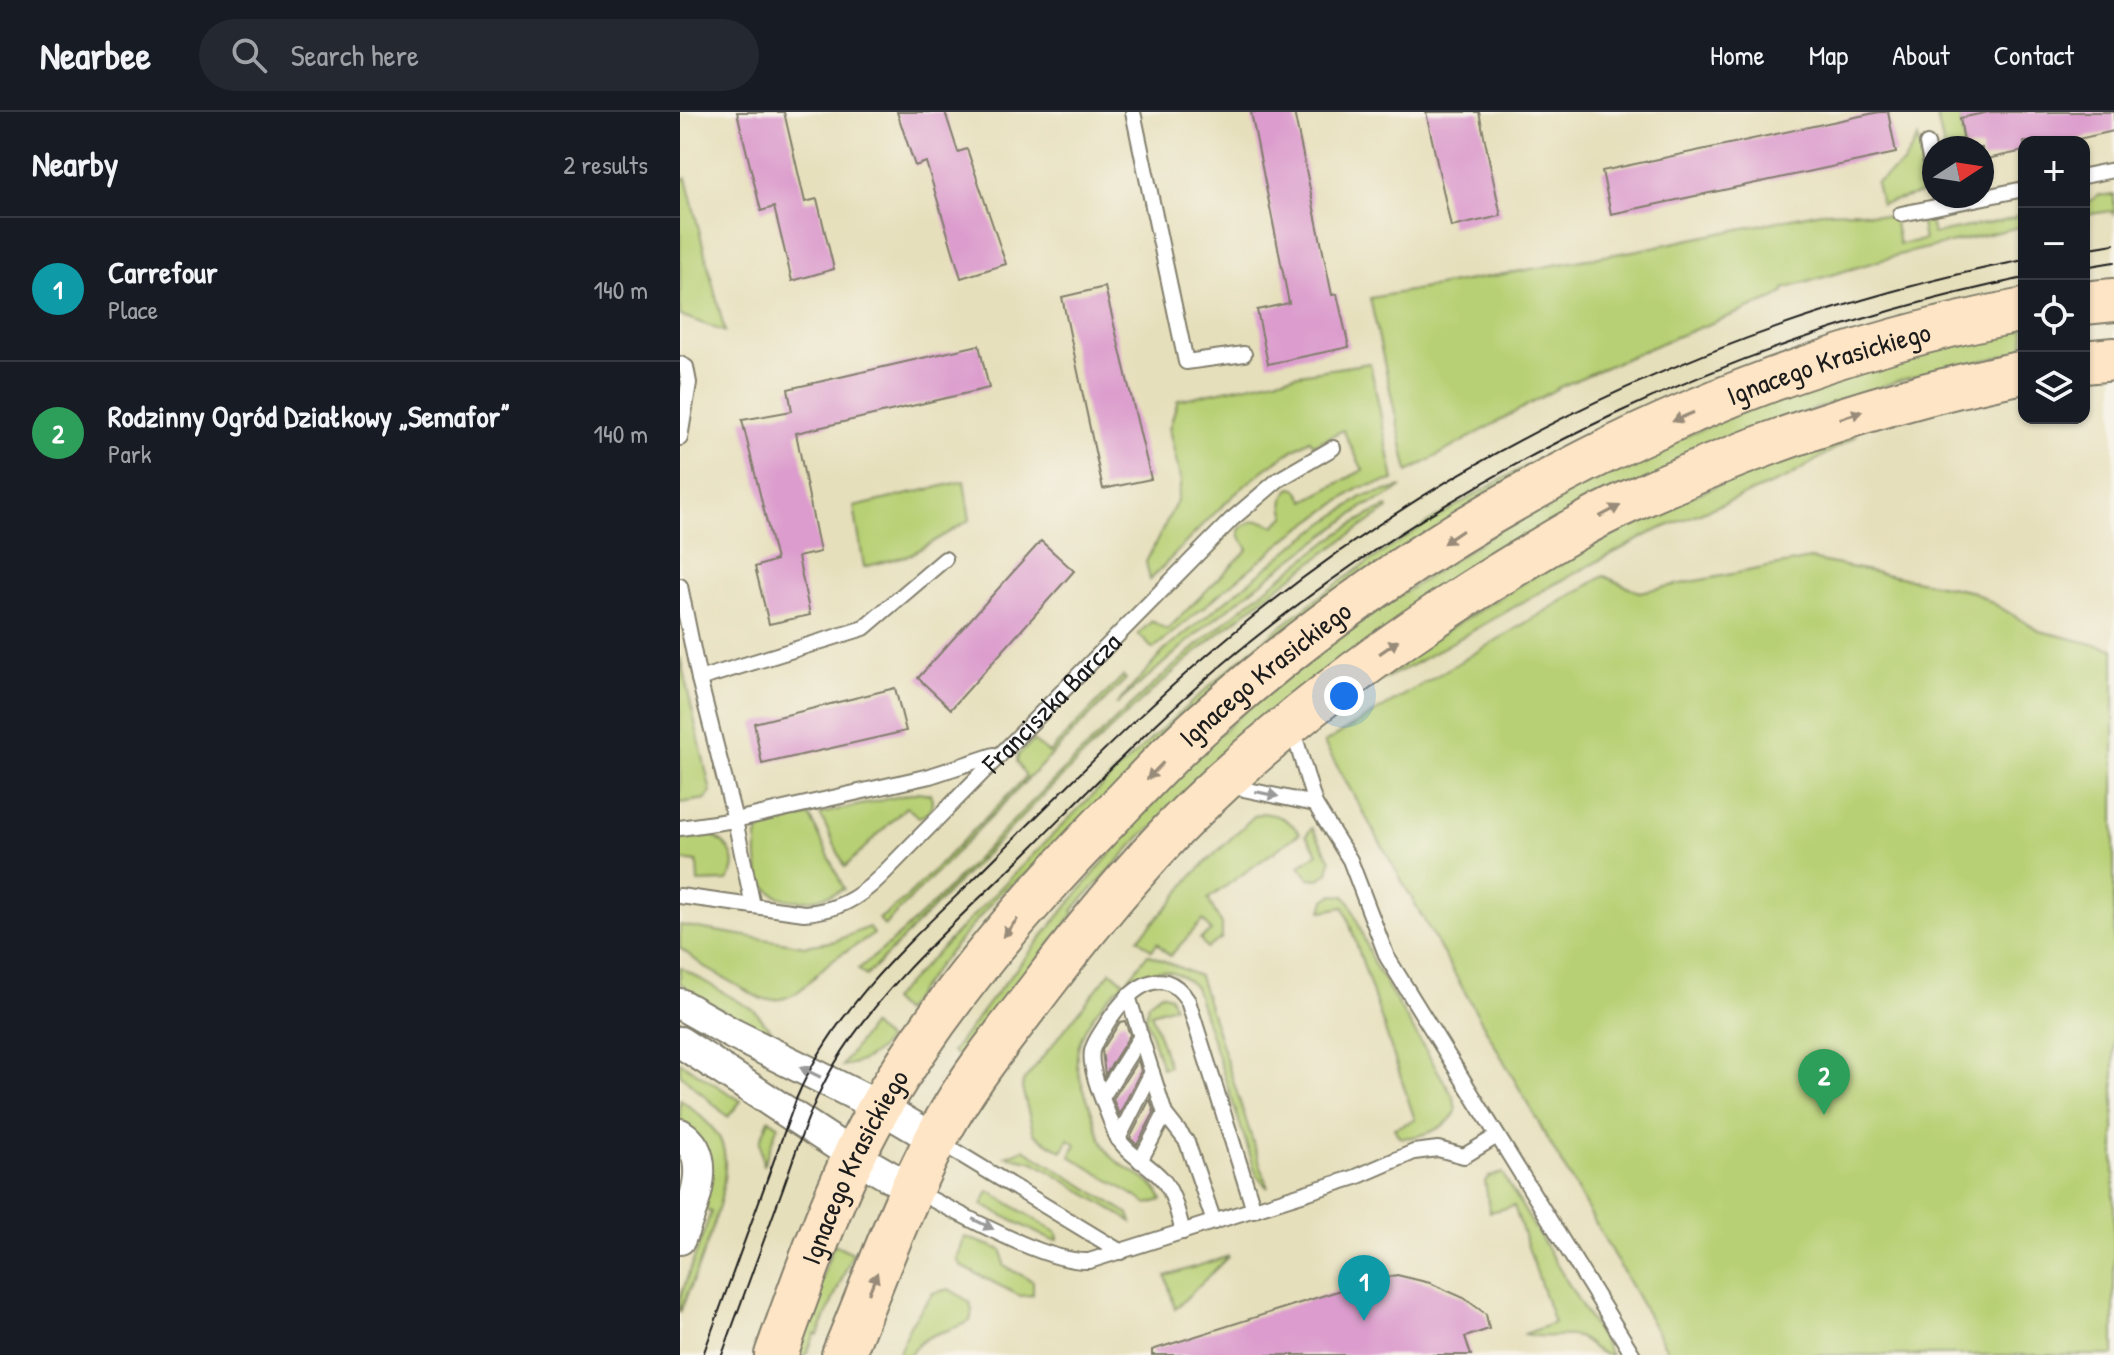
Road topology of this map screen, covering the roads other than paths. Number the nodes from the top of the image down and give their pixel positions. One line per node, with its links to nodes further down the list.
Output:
1 (1133, 112): 11 (lane)
2 (2114, 170): 3 (lane)
3 (2090, 175)
4 (2018, 190): 5 (lane)
5 (1994, 193)
6 (1922, 207): 7 (lane)
7 (1901, 214)
8 (2114, 300): 9 (main road)
9 (2090, 302)
10 (2018, 311): 35 (main road, Ignacego Krasickiego, one-way to 35)
11 (1244, 354)
12 (2114, 359): 13 (main road)
13 (2090, 361)
14 (680, 364): 16 (lane)
15 (2018, 373): 21 (main road, Ignacego Krasickiego, one-way to 15)
16 (680, 438)
17 (1333, 448): 22 (lane, Franciszka Barcza)
18 (945, 559): 20 (lane)
19 (680, 586): 20 (lane)
20 (699, 679): 25 (lane)
21 (1291, 723): 23 (main road, Ignacego Krasickiego); 24 (lane)
22 (1003, 751): 25 (lane); 28 (lane, Franciszka Barcza)
23 (1219, 784): 24 (lane, one-way to 24); 40 (main road, Ignacego Krasickiego)
24 (1315, 804): 38 (lane)
25 (735, 820): 26 (lane); 28 (lane)
26 (680, 828)
27 (680, 896): 28 (lane, Franciszka Barcza)
28 (753, 906)
29 (1128, 996): 31 (lane); 34 (lane); 44 (lane)
30 (680, 1004): 35 (street, one-way to 30)
31 (1141, 1036): 33 (lane); 34 (lane)
32 (680, 1042): 41 (street)
33 (1152, 1072): 36 (lane); 39 (lane)
34 (1103, 1096): 39 (lane)
35 (880, 1107): 40 (street); 41 (main road, Ignacego Krasickiego)
36 (1165, 1114): 42 (lane); 45 (lane)
37 (680, 1134): 47 (street)
38 (1497, 1136): 44 (lane); 51 (lane)
39 (1118, 1139): 42 (lane)
40 (936, 1140): 43 (main road, Ignacego Krasickiego); 48 (lane)
41 (854, 1156): 43 (street); 49 (main road, Ignacego Krasickiego)
42 (1140, 1161): 46 (lane)
43 (913, 1190): 48 (lane, one-way to 48); 50 (main road, Ignacego Krasickiego, one-way to 43)
44 (1254, 1210): 45 (lane)
45 (1214, 1222): 46 (lane)
46 (1183, 1232): 48 (lane)
47 (680, 1239)
48 (1121, 1252)
49 (776, 1355)
50 (843, 1355)
51 (1633, 1355)

